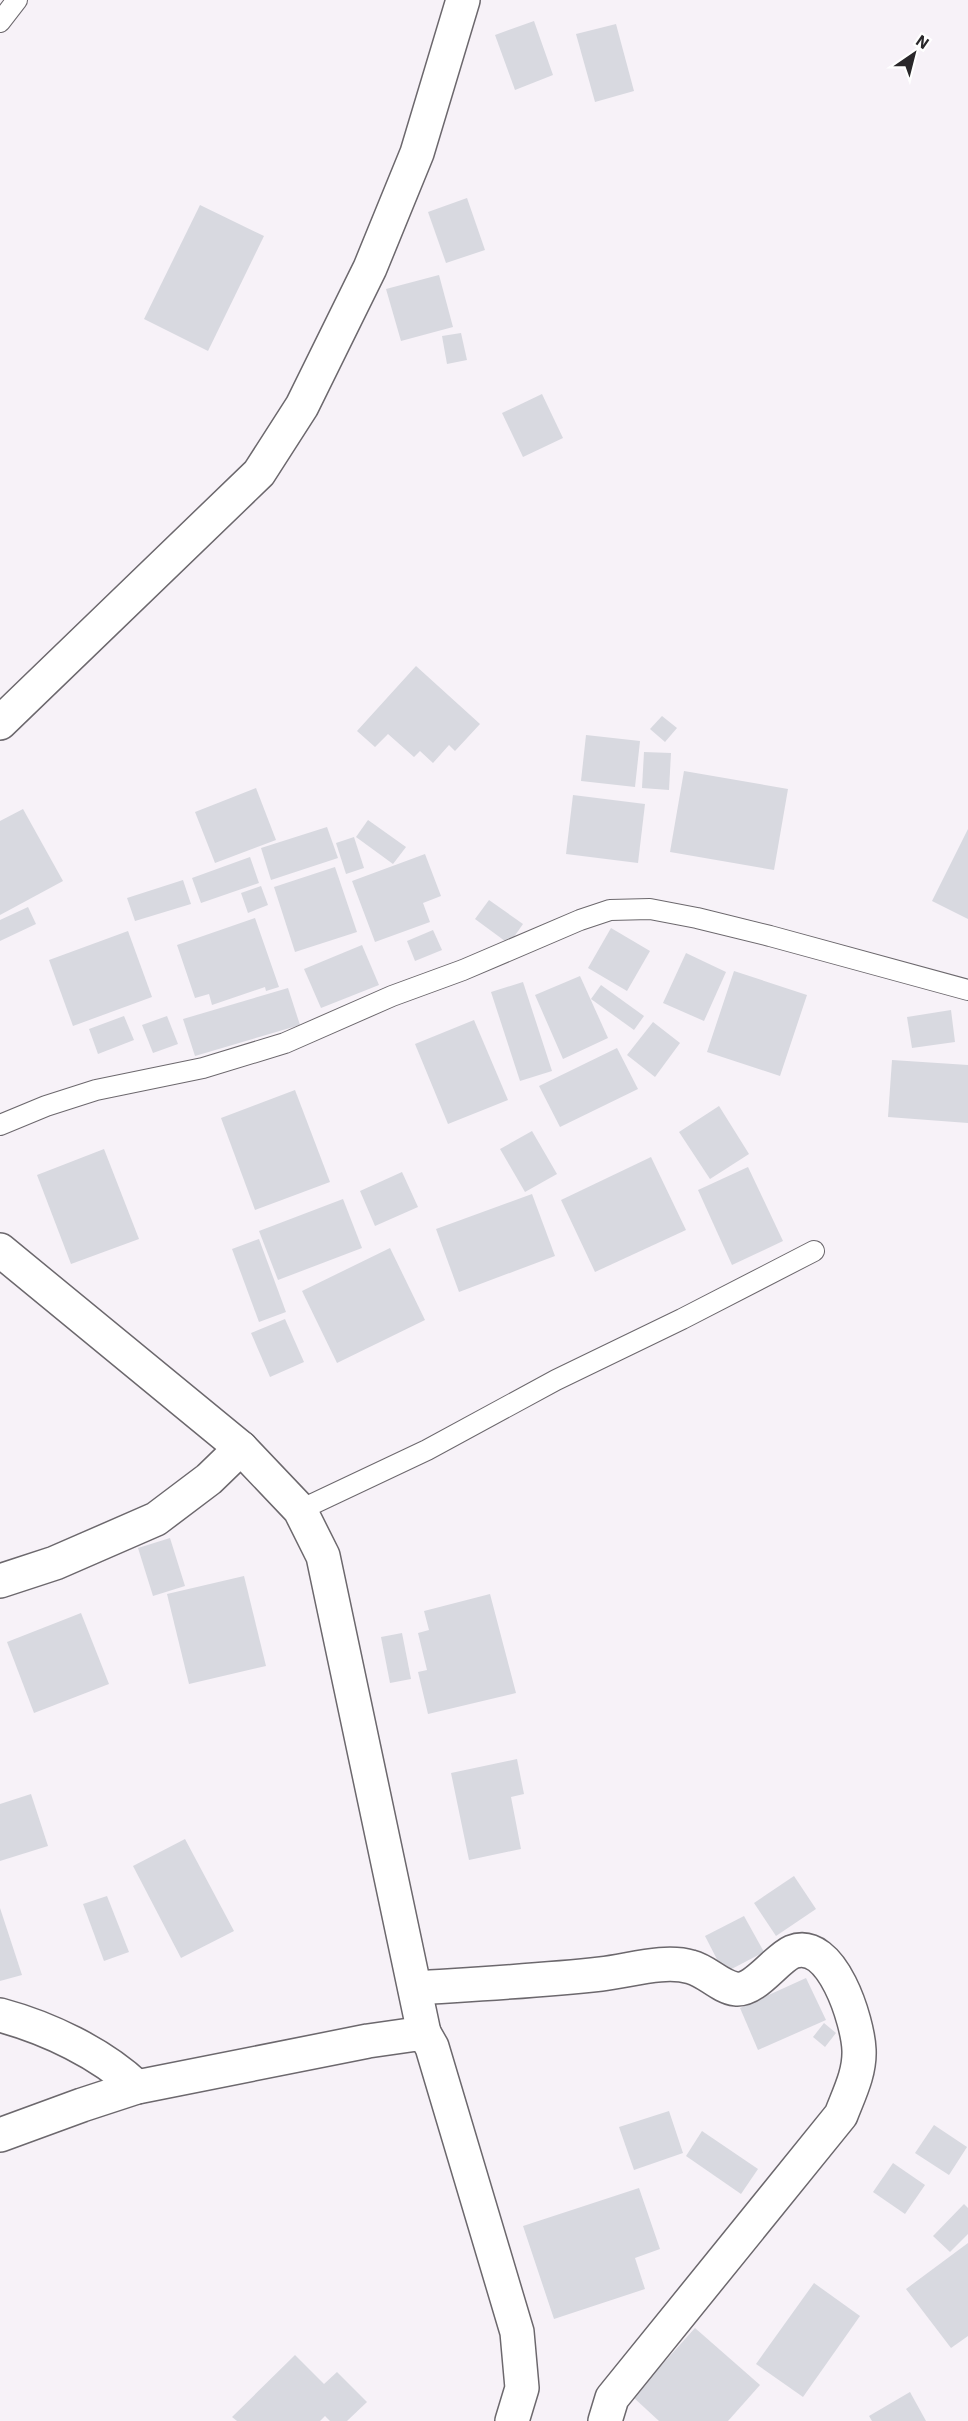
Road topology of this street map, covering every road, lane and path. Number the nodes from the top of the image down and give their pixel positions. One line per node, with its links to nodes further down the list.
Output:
1 (17, 0): 3 (lane)
2 (463, 0): 4 (street)
3 (0, 22)
4 (0, 723)
5 (968, 990): 6 (lane)
6 (0, 1125)
7 (0, 1250): 9 (street)
8 (814, 1251): 10 (lane)
9 (241, 1448): 10 (street); 11 (street)
10 (300, 1510): 12 (street)
11 (0, 1581)
12 (415, 1988): 14 (street); 18 (street)
13 (0, 2014): 15 (street)
14 (424, 2033): 15 (street); 17 (street)
15 (137, 2087): 16 (street)
16 (0, 2135)
17 (512, 2421)
18 (605, 2421)

